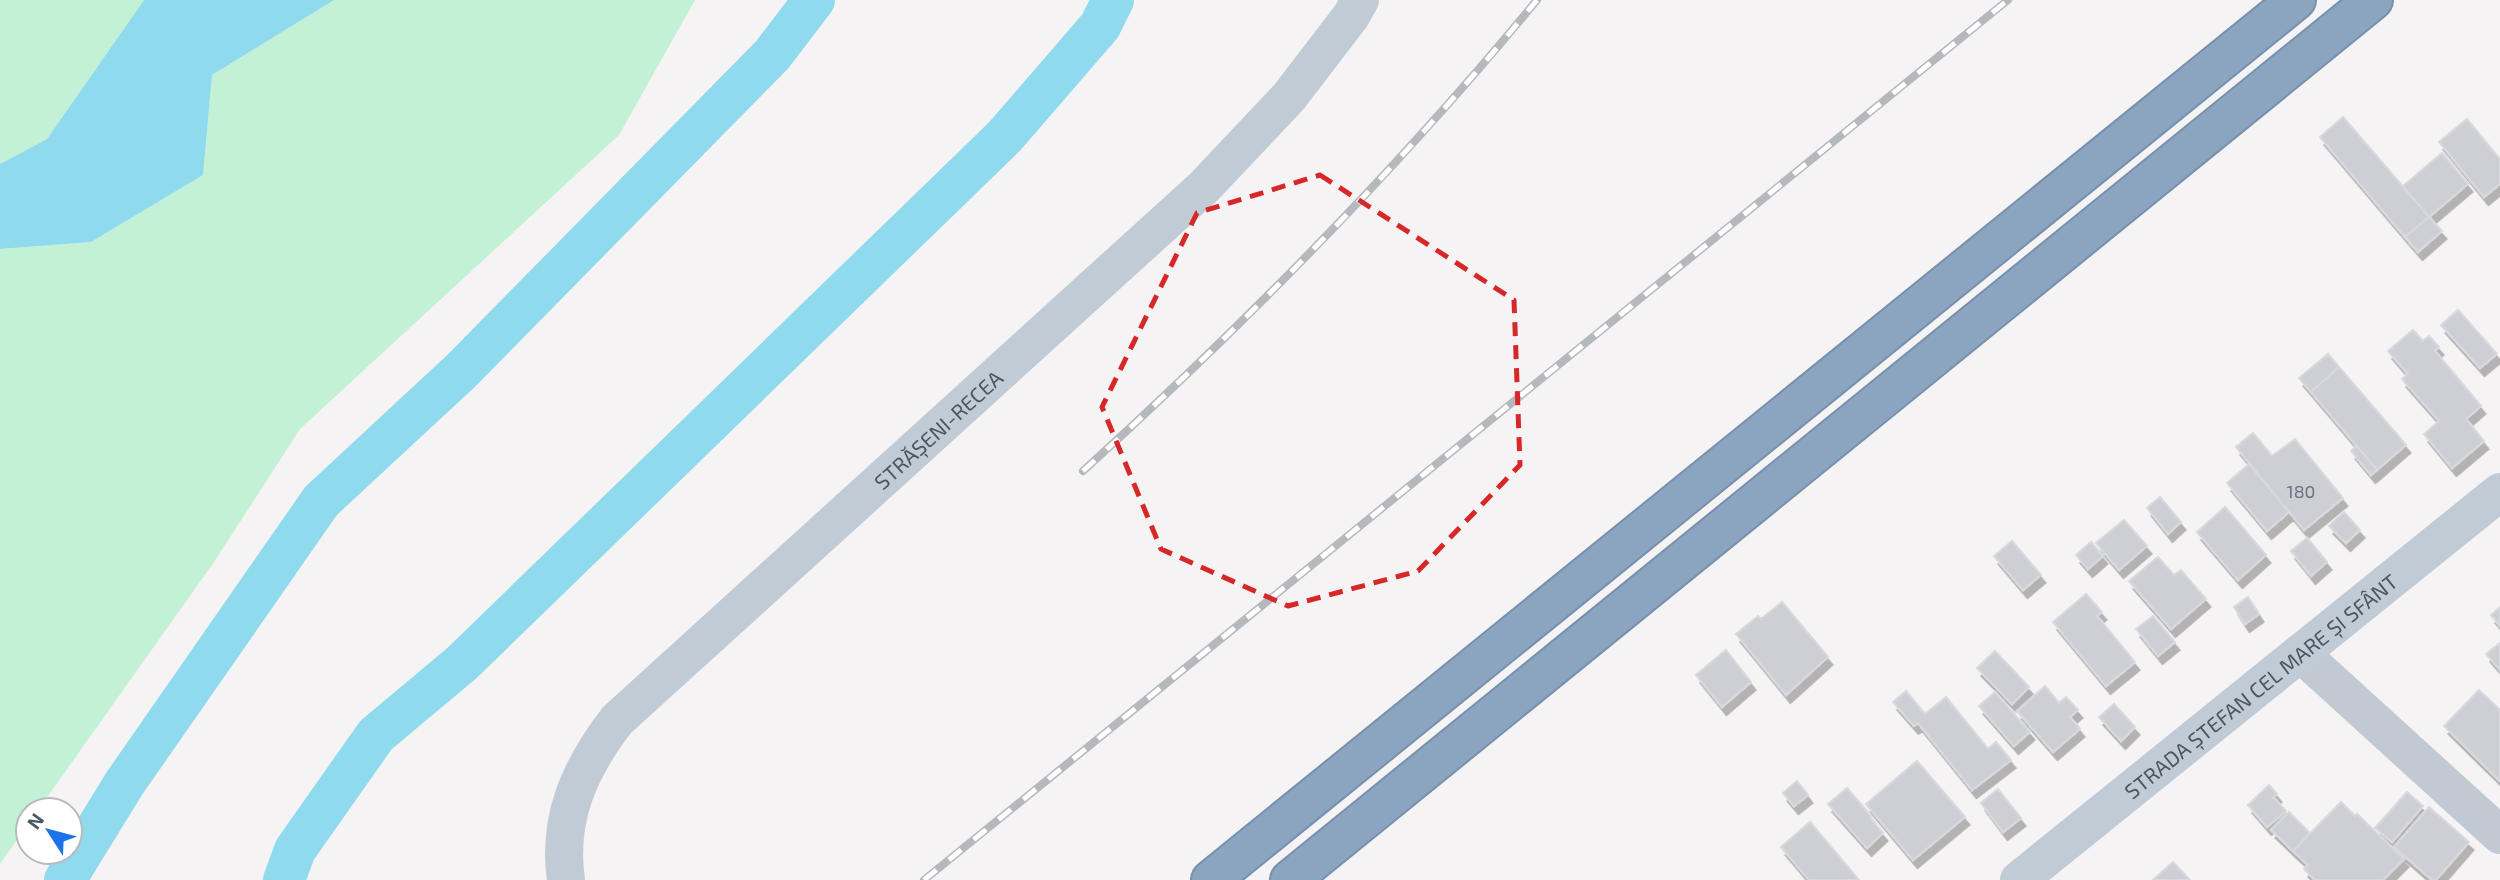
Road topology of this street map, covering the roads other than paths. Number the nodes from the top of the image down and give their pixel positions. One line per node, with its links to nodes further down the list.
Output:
1 (1360, 0): 7 (main road, STRĂȘENI-RECEA)
2 (2296, 0): 8 (highway)
3 (2373, 0): 9 (highway)
4 (2500, 492): 5 (main road, STRADA ȘTEFAN CEL MARE ȘI SFÂNT)
5 (2300, 653): 6 (street); 10 (main road, STRADA ȘTEFAN CEL MARE ȘI SFÂNT)
6 (2500, 835)
7 (566, 880)
8 (1210, 880)
9 (1290, 880)
10 (2019, 880)

